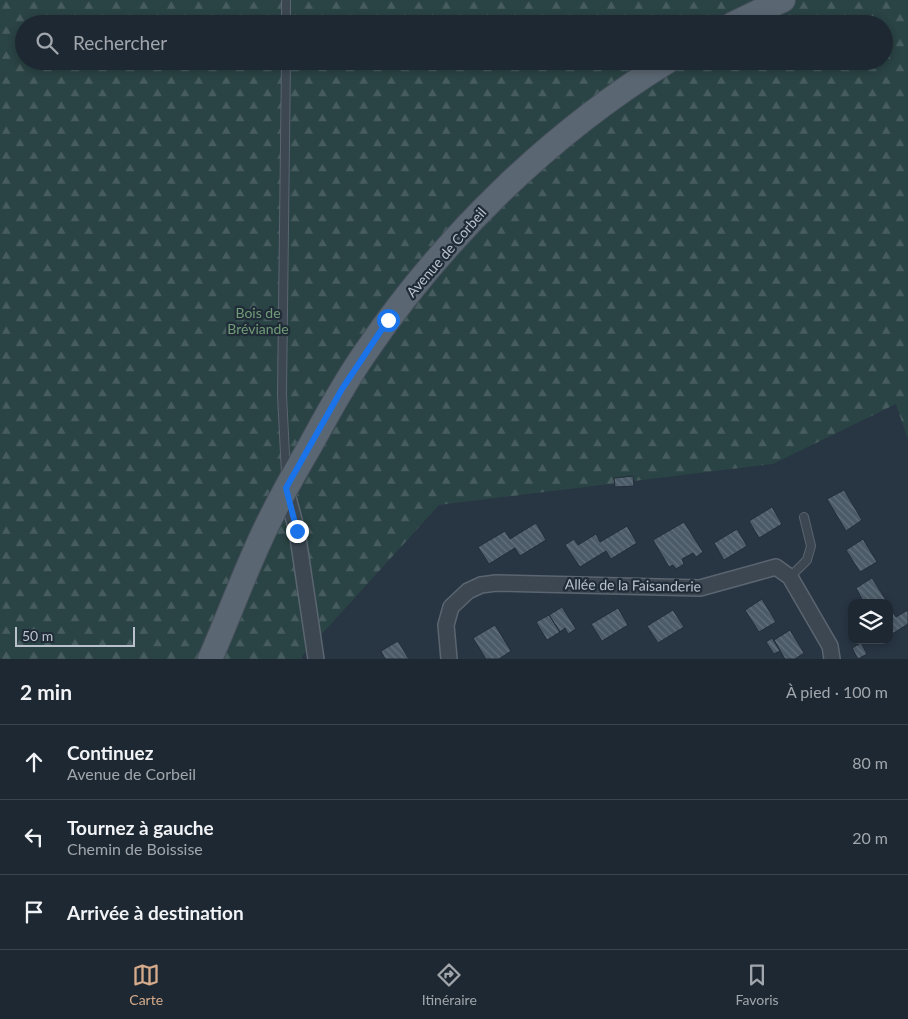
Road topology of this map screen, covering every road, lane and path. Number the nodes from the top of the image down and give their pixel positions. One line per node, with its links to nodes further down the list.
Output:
1 (286, 0): 3 (lane)
2 (783, 0): 4 (main road)
3 (286, 15)
4 (752, 15)
5 (286, 70): 7 (lane)
6 (655, 70): 7 (main road, Avenue de Corbeil)
7 (286, 489): 10 (main road, Avenue de Corbeil); 11 (street)
8 (804, 517): 9 (lane)
9 (790, 576): 12 (street, Allée de la Faisanderie); 13 (street)
10 (210, 659)
11 (316, 659)
12 (449, 659)
13 (832, 659)

